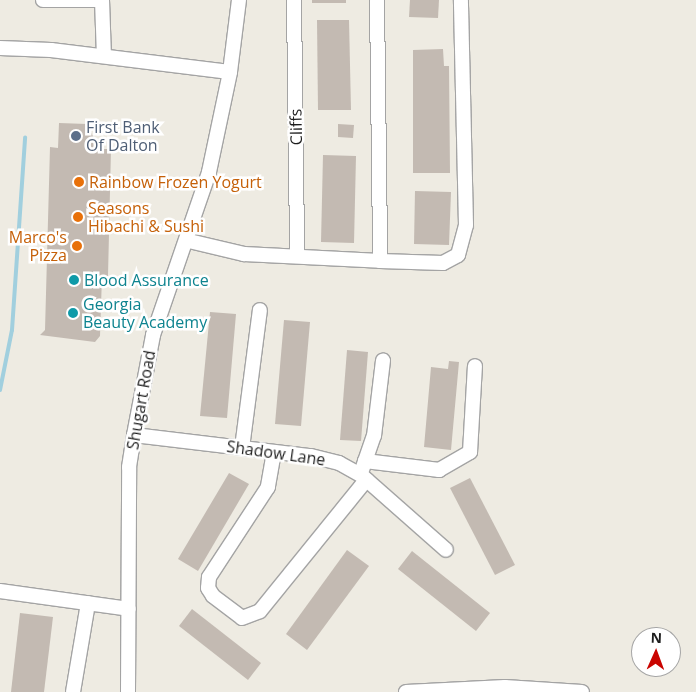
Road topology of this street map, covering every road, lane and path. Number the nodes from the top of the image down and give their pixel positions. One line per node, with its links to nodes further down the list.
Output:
1 (43, 0): 2 (street)
2 (102, 0): 8 (street)
3 (239, 0): 9 (street, Shugart Road)
4 (294, 0): 11 (street, Cliffs)
5 (378, 0): 12 (street)
6 (461, 0): 12 (street)
7 (0, 48): 8 (street)
8 (104, 56): 9 (street)
9 (230, 72): 10 (street, Shugart Road)
10 (189, 241): 11 (street); 16 (street, Shugart Road)
11 (297, 254): 12 (street)
12 (380, 261)
13 (260, 310): 17 (street)
14 (383, 361): 19 (street)
15 (475, 366): 19 (street)
16 (134, 435): 17 (street, Shadow Lane); 24 (street, Shugart Road)
17 (242, 448): 18 (street, Shadow Lane)
18 (274, 452): 20 (street, Shadow Lane); 20 (street)
19 (365, 461): 20 (street)
20 (363, 478): 21 (street, Shadow Lane)
21 (446, 550)
22 (0, 592): 23 (street)
23 (88, 603): 24 (street); 25 (street)
24 (128, 609): 26 (street, Shugart Road)
25 (73, 692)
26 (128, 692)
27 (406, 692): 28 (street)
28 (582, 692)

